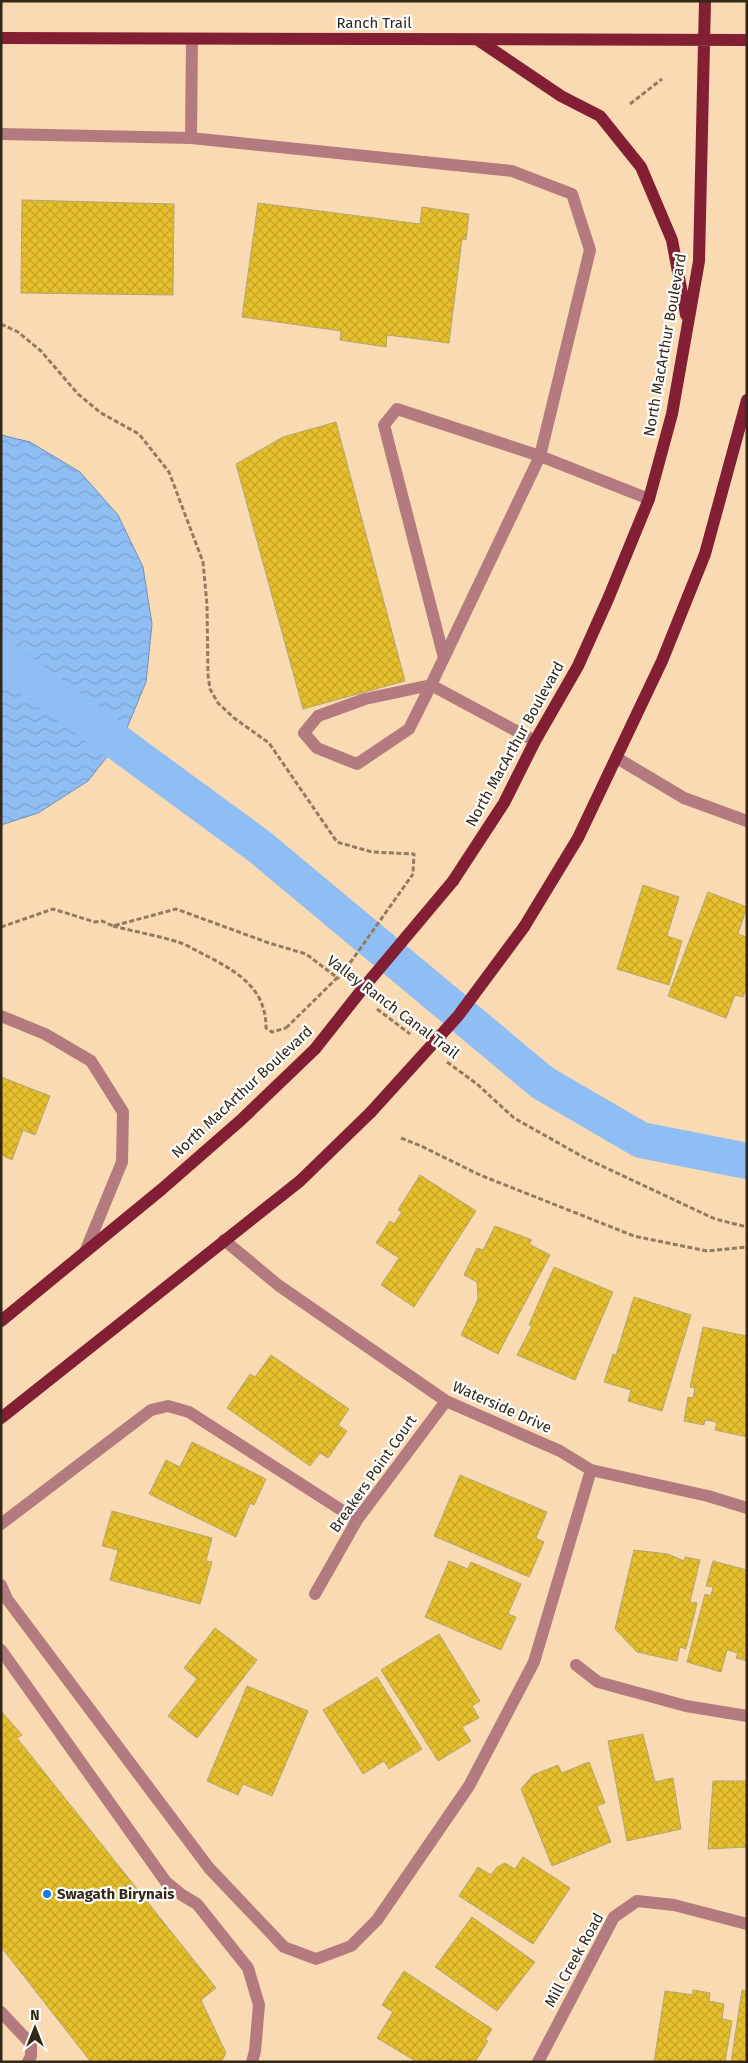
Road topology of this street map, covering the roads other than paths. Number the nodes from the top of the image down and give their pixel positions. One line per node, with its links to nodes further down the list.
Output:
1 (705, 1): 6 (main road, North MacArthur Boulevard)
2 (1, 38): 3 (main road, Ranch Trail)
3 (192, 39): 4 (main road, Ranch Trail); 8 (street)
4 (478, 40): 6 (main road, Ranch Trail); 9 (main road)
5 (747, 40): 6 (main road, Ranch Trail)
6 (705, 41): 9 (main road, North MacArthur Boulevard)
7 (1, 134): 8 (street)
8 (191, 138): 11 (street)
9 (688, 323): 12 (main road, North MacArthur Boulevard)
10 (747, 400): 16 (main road)
11 (540, 456): 12 (street); 13 (street); 13 (street)
12 (649, 498): 15 (main road, North MacArthur Boulevard)
13 (444, 658): 14 (street)
14 (431, 685): 14 (street); 15 (street)
15 (535, 741): 20 (main road, North MacArthur Boulevard, bridge)
16 (617, 758): 17 (street); 19 (main road, bridge)
17 (747, 822)
18 (1, 1016): 20 (street)
19 (224, 1240): 22 (street, Waterside Drive); 23 (main road)
20 (85, 1252): 21 (main road, North MacArthur Boulevard)
21 (1, 1321)
22 (446, 1401): 24 (street, Waterside Drive); 26 (street, Breakers Point Court)
23 (1, 1418)
24 (591, 1470): 25 (street, Waterside Drive); 28 (street)
25 (747, 1508)
26 (357, 1520): 27 (street); 29 (street, Breakers Point Court)
27 (1, 1524)
28 (1, 1586)
29 (315, 1594)
30 (1, 1650): 36 (street)
31 (576, 1665): 32 (street)
32 (747, 1716)
33 (747, 1924): 37 (street, Mill Creek Road)
34 (1, 2012): 35 (street)
35 (28, 2062)
36 (252, 2062)
37 (538, 2062)

